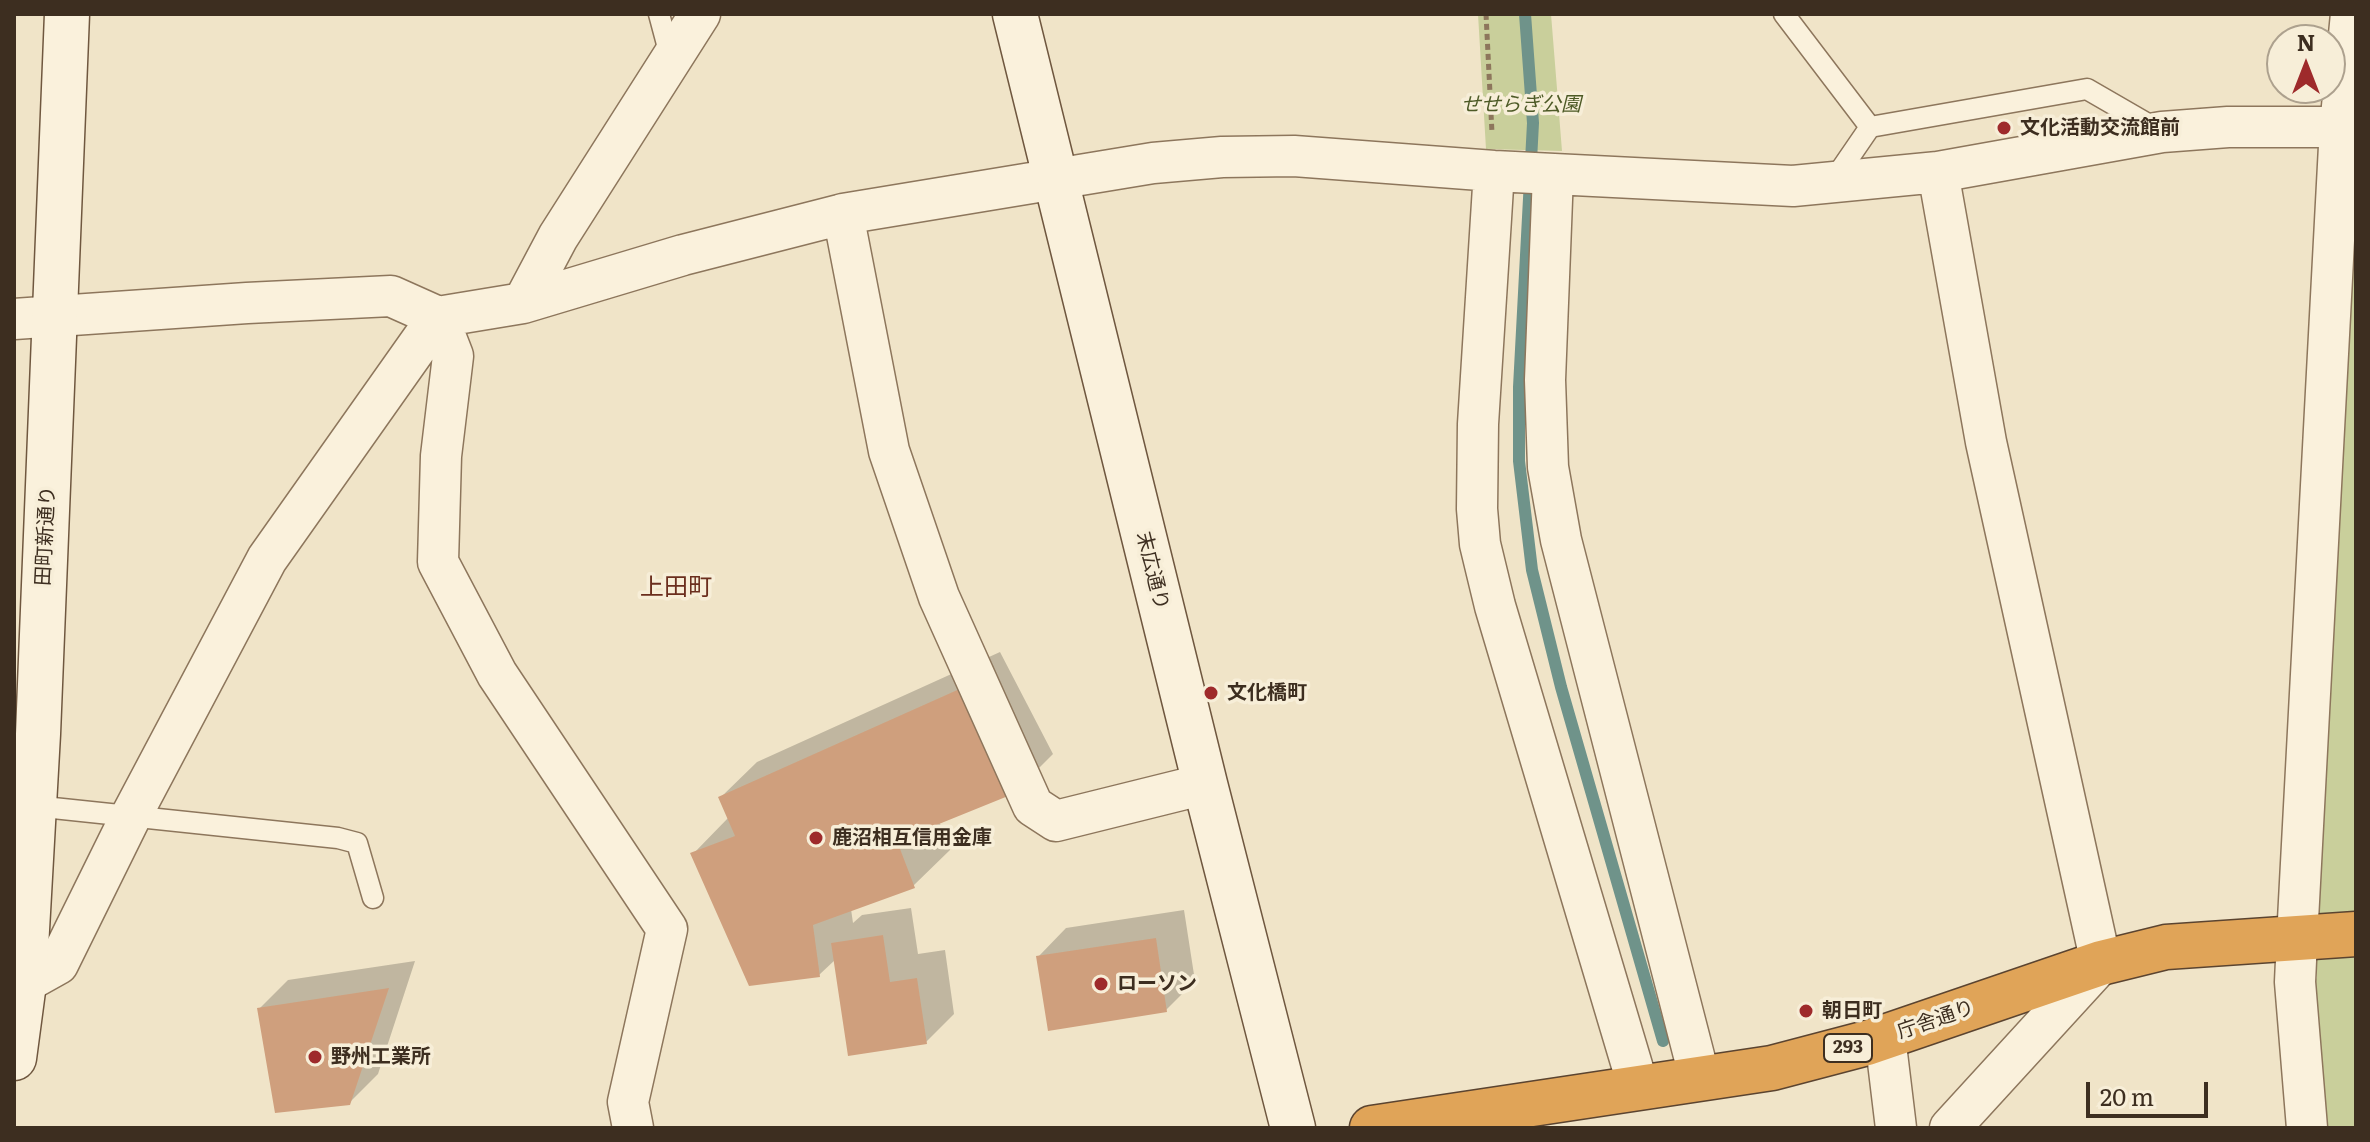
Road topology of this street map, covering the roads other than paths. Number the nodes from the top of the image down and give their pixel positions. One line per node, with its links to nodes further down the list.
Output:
1 (67, 14): 18 (street, 田町新通り)
2 (659, 14): 7 (lane)
3 (700, 14): 7 (street)
4 (1015, 14): 14 (street, 末広通り)
5 (1784, 14): 8 (lane)
6 (2351, 14): 9 (street)
7 (671, 59): 17 (street)
8 (1870, 127): 10 (lane); 15 (lane)
9 (2340, 127): 10 (street); 24 (street)
10 (2162, 132): 12 (street)
11 (1494, 171): 13 (street); 14 (street); 30 (street)
12 (1938, 172): 15 (street); 25 (street)
13 (1553, 174): 15 (street); 29 (street)
14 (1054, 178): 16 (street); 20 (street, 末広通り)
15 (1831, 184)
16 (843, 214): 17 (street); 20 (street)
17 (523, 303): 19 (street)
18 (35, 317): 19 (street); 21 (street, 田町新通り)
19 (438, 317): 22 (street); 31 (street)
20 (1205, 784): 32 (street, 末広通り)
21 (34, 806): 22 (lane); 26 (street, 田町新通り)
22 (131, 816): 23 (lane); 26 (street)
23 (373, 898)
24 (2322, 937): 25 (highway, 庁舎通り / 293); 36 (street)
25 (2101, 963): 27 (highway, 庁舎通り / 293); 35 (street)
26 (24, 983): 28 (street, 田町新通り)
27 (1885, 1037): 29 (highway, 庁舎通り / 293); 34 (street)
28 (14, 1058)
29 (1700, 1079): 30 (highway, 庁舎通り / 293)
30 (1639, 1089): 33 (highway, 庁舎通り / 293)
31 (633, 1128)
32 (1293, 1128)
33 (1372, 1128)
34 (1896, 1128)
35 (1950, 1128)
36 (2307, 1128)

